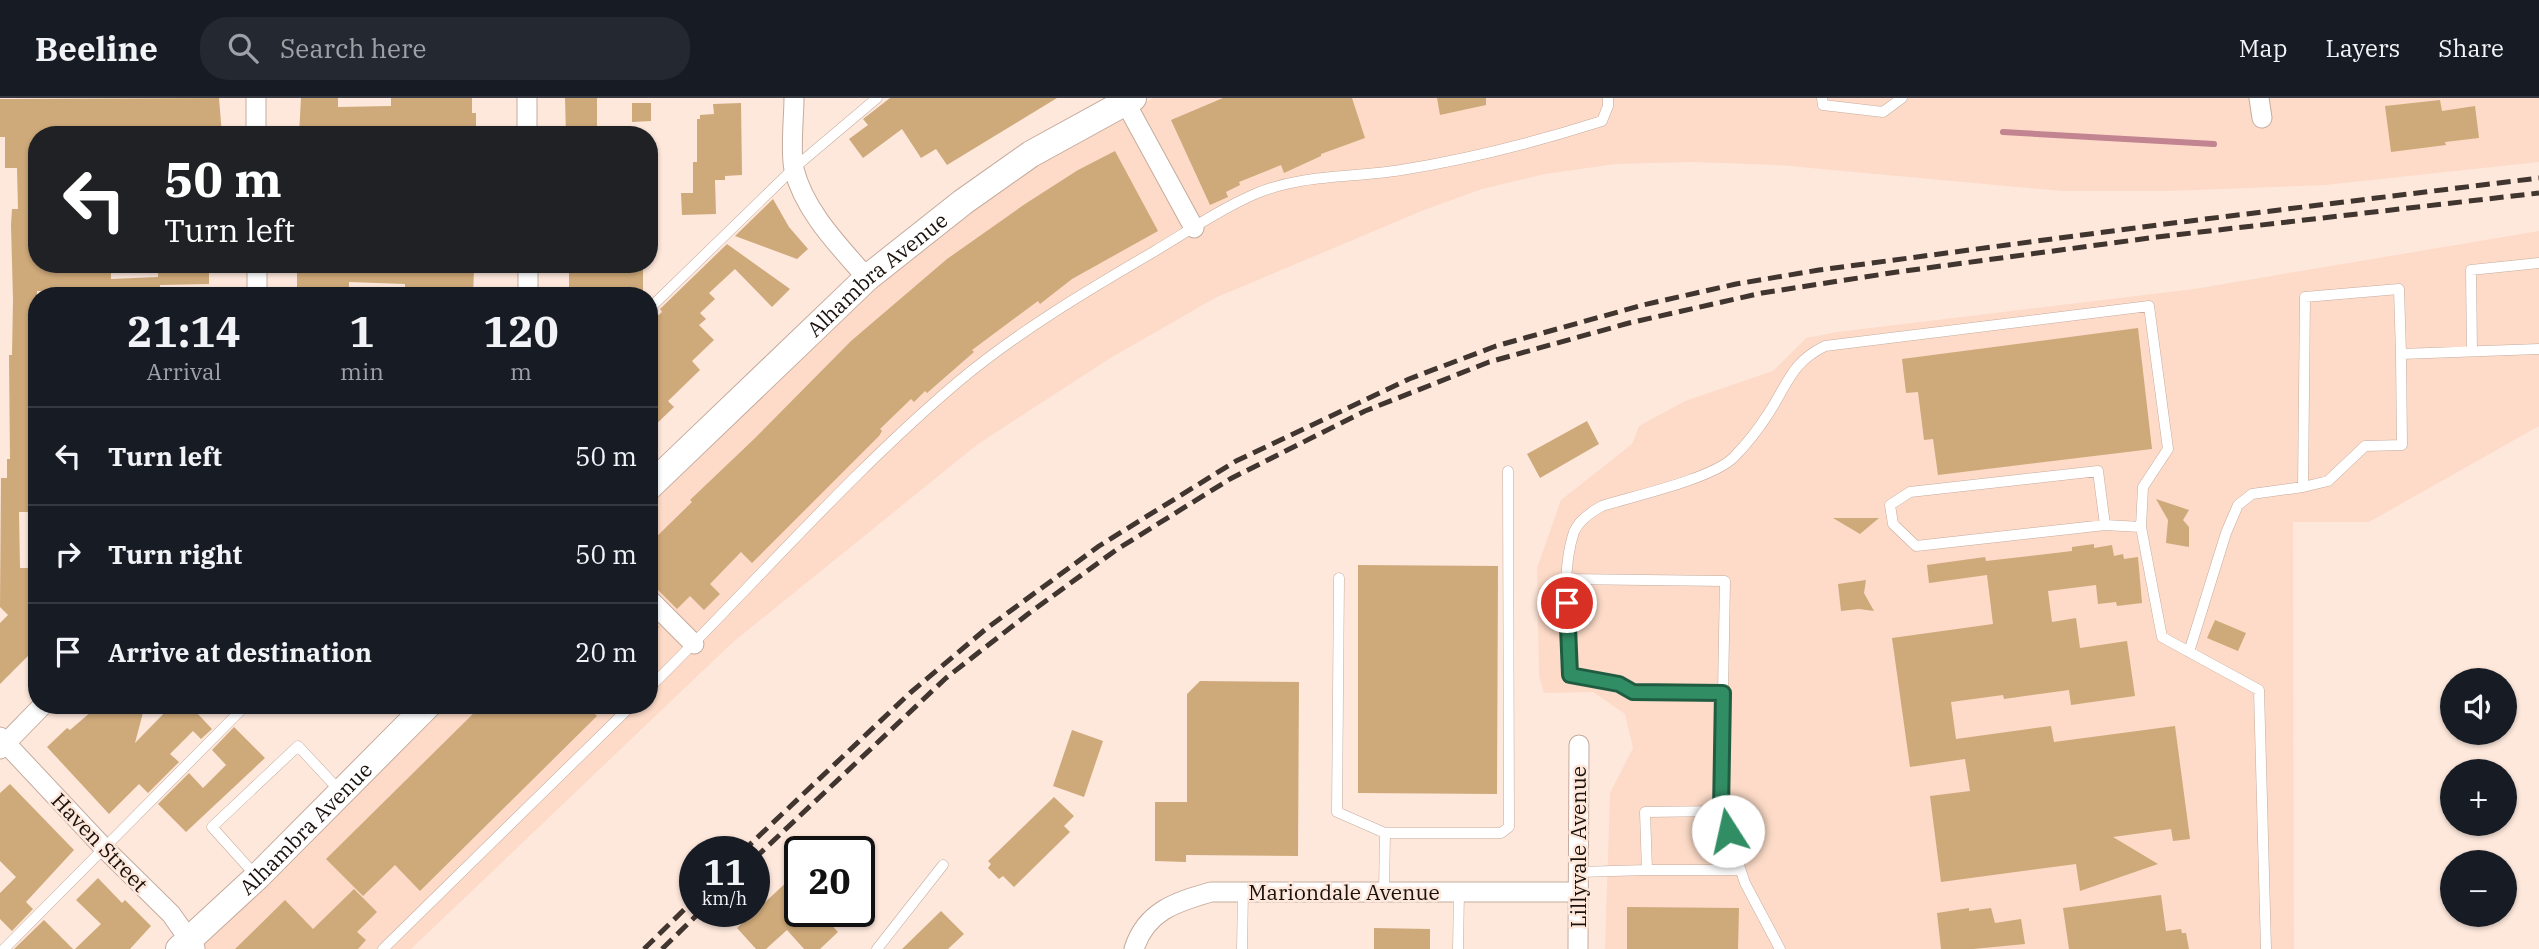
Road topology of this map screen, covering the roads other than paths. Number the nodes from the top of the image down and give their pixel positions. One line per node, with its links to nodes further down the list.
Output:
1 (256, 98): 9 (street)
2 (527, 98): 10 (street)
3 (794, 98): 11 (street)
4 (877, 98): 11 (lane)
5 (1608, 98): 12 (lane)
6 (1822, 98): 7 (lane)
7 (1902, 98)
8 (1127, 99): 12 (street); 14 (main road, Alhambra Avenue)
9 (256, 126)
10 (527, 126)
11 (793, 168): 14 (street); 15 (lane)
12 (1194, 228): 27 (lane)
13 (2539, 263): 17 (lane)
14 (867, 278): 20 (main road, Alhambra Avenue)
15 (658, 300)
16 (2539, 349): 17 (lane)
17 (2472, 351): 18 (lane)
18 (2401, 354): 21 (lane); 21 (lane)
19 (1508, 471): 39 (lane)
20 (658, 474)
21 (2303, 487): 28 (lane)
22 (2105, 525): 22 (lane); 23 (lane)
23 (2141, 527): 25 (lane); 28 (lane)
24 (1339, 578): 39 (lane)
25 (1566, 579): 30 (lane); 30 (lane)
26 (658, 608): 27 (street)
27 (694, 644): 29 (lane)
28 (2189, 652): 58 (lane)
29 (658, 679)
30 (1723, 693): 38 (lane)
31 (33, 714): 35 (street)
32 (237, 714): 40 (lane)
33 (419, 714): 37 (main road, Alhambra Avenue)
34 (623, 714): 51 (lane)
35 (2, 743): 40 (street, Haven Street)
36 (1579, 745): 45 (street, Lillyvale Avenue)
37 (341, 793): 44 (main road, Alhambra Avenue); 44 (lane)
38 (1721, 811): 42 (lane); 43 (lane)
39 (1385, 833): 47 (lane)
40 (104, 849): 49 (street, Haven Street); 50 (lane)
41 (943, 865): 52 (lane)
42 (1647, 870): 43 (lane); 45 (lane)
43 (1741, 870): 57 (lane)
44 (257, 877): 49 (main road, Alhambra Avenue)
45 (1579, 882): 48 (street, Mariondale Avenue); 56 (street, Lillyvale Avenue)
46 (1243, 892): 47 (street, Mariondale Avenue); 53 (street, Mariondale Avenue); 54 (lane)
47 (1384, 892): 48 (street, Mariondale Avenue)
48 (1459, 892): 55 (lane)
49 (188, 946)
50 (4, 949)
51 (383, 949)
52 (877, 949)
53 (1133, 949)
54 (1242, 949)
55 (1458, 949)
56 (1578, 949)
57 (1780, 949)
58 (2266, 949)

